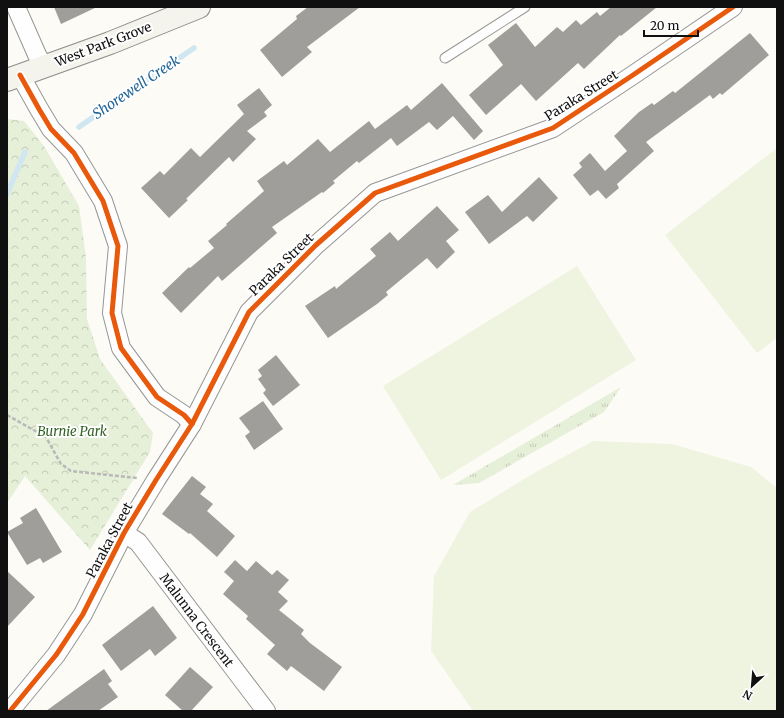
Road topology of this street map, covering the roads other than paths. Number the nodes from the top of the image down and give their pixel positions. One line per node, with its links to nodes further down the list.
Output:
1 (16, 7): 6 (street)
2 (199, 7): 6 (main road, West Park Grove)
3 (525, 7): 5 (lane)
4 (733, 7): 8 (street, Paraka Street)
5 (445, 58)
6 (45, 66): 7 (main road, West Park Grove)
7 (14, 77): 8 (street)
8 (192, 424): 9 (street, Paraka Street)
9 (124, 533): 10 (street, Paraka Street); 11 (street, Malunna Crescent)
10 (10, 711)
11 (266, 711)

